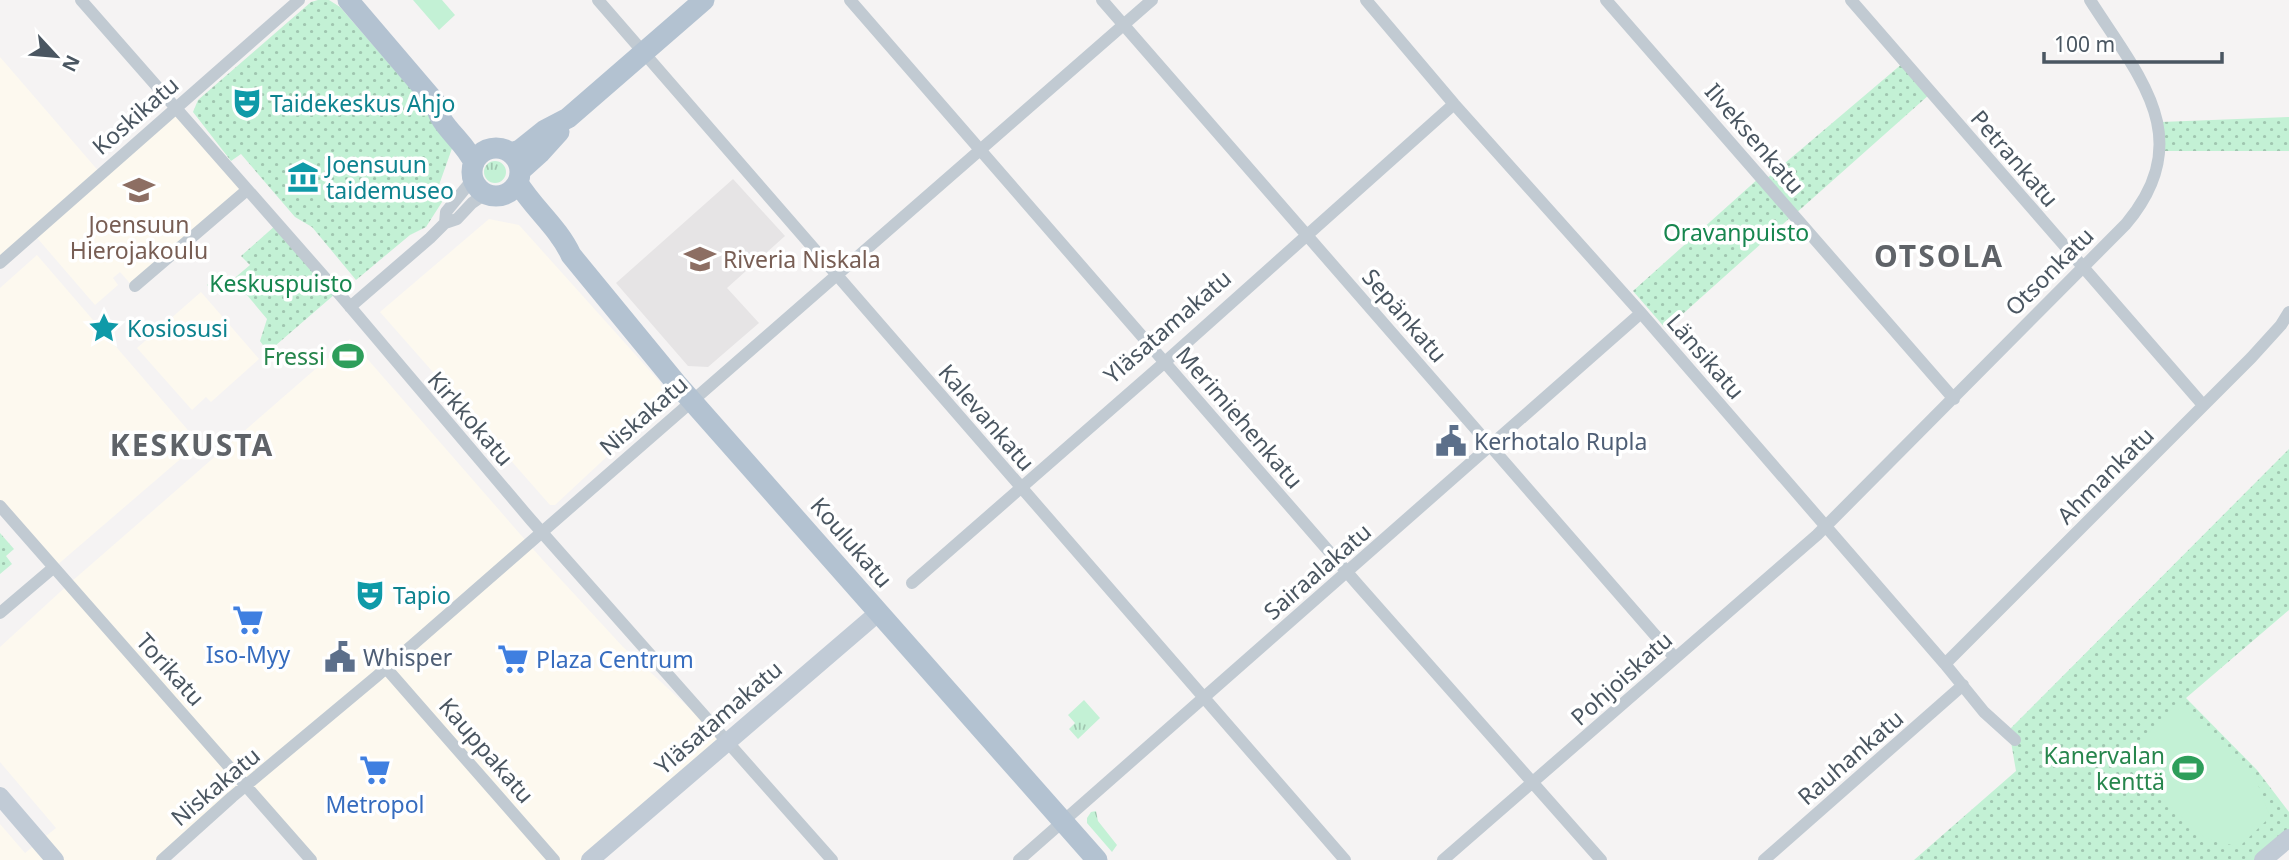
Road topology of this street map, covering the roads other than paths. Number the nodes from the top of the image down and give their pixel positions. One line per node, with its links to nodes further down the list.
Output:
1 (81, 0): 16 (street, Kirkkokatu)
2 (299, 0): 16 (street, Koskikatu)
3 (348, 0): 18 (main road, Koulukatu)
4 (598, 0): 14 (street, Kalevankatu)
5 (704, 0): 14 (main road)
6 (850, 0): 17 (street, Merimiehenkatu)
7 (1102, 0): 13 (street, Sepänkatu)
8 (1152, 0): 13 (street, Niskakatu)
9 (1366, 0): 15 (street, Länsikatu)
10 (1606, 0): 30 (street, Ilveksenkatu)
11 (1851, 0): 23 (street, Petrankatu)
12 (2090, 0): 23 (street, Otsonkatu)
13 (1124, 24): 17 (street, Niskakatu); 21 (street, Sepänkatu)
14 (643, 52): 18 (main road); 24 (street, Kalevankatu)
15 (1454, 104): 21 (street, Yläsatamakatu); 28 (street, Länsikatu)
16 (176, 107): 19 (street, Kirkkokatu); 22 (street, Koskikatu)
17 (979, 150): 24 (street, Niskakatu); 29 (street, Merimiehenkatu)
18 (497, 173): 20 (street); 20 (street); 31 (main road, Koulukatu)
19 (247, 190): 25 (street); 26 (street, Kirkkokatu)
20 (445, 223): 26 (street)
21 (1308, 236): 29 (street, Yläsatamakatu); 33 (street, Sepänkatu)
22 (0, 263)
23 (2082, 267): 30 (street, Otsonkatu); 32 (street, Petrankatu)
24 (837, 275): 31 (street, Niskakatu); 34 (street, Kalevankatu)
25 (135, 286)
26 (350, 307): 37 (street, Kirkkokatu)
27 (2289, 312): 32 (street, Ahmankatu)
28 (1641, 313): 33 (street, Sairaalakatu); 36 (street, Länsikatu)
29 (1165, 362): 34 (street, Yläsatamakatu); 39 (street, Merimiehenkatu)
30 (1954, 399): 36 (street, Otsonkatu)
31 (692, 400): 37 (street, Niskakatu); 42 (main road, Koulukatu)
32 (2203, 405): 44 (street, Ahmankatu)
33 (1491, 446): 39 (street, Sairaalakatu); 43 (street, Sepänkatu)
34 (1020, 488): 40 (street, Yläsatamakatu); 47 (street, Kalevankatu)
35 (0, 506): 38 (street, Torikatu)
36 (1826, 526): 43 (street, Pohjoiskatu); 44 (street, Länsikatu)
37 (541, 531): 45 (street, Niskakatu); 49 (street, Kirkkokatu)
38 (53, 568): 41 (street); 51 (street, Torikatu)
39 (1348, 572): 47 (street, Sairaalakatu); 50 (street, Merimiehenkatu)
40 (912, 583)
41 (0, 612)
42 (879, 612): 49 (main road, Yläsatamakatu); 53 (main road, Koulukatu)
43 (1675, 657): 50 (street, Pohjoiskatu)
44 (1945, 664): 46 (street, Länsikatu)
45 (386, 668): 51 (street, Niskakatu); 59 (street, Kauppakatu)
46 (1963, 685): 48 (street, Länsikatu); 67 (street, Rauhankatu)
47 (1205, 697): 53 (street, Sairaalakatu); 64 (street, Kalevankatu)
48 (2015, 740)
49 (728, 741): 60 (main road, Yläsatamakatu); 61 (street, Kirkkokatu)
50 (1533, 783): 65 (street, Pohjoiskatu); 66 (street, Merimiehenkatu)
51 (247, 786): 57 (street, Niskakatu); 58 (street, Torikatu)
52 (0, 796): 56 (main road)
53 (1063, 821): 62 (street, Sairaalakatu); 63 (main road, Koulukatu)
54 (2289, 838): 55 (main road)
55 (2265, 859)
56 (55, 860)
57 (162, 860)
58 (311, 860)
59 (554, 860)
60 (590, 860)
61 (832, 860)
62 (1019, 860)
63 (1097, 860)
64 (1345, 860)
65 (1443, 860)
66 (1601, 860)
67 (1764, 860)

